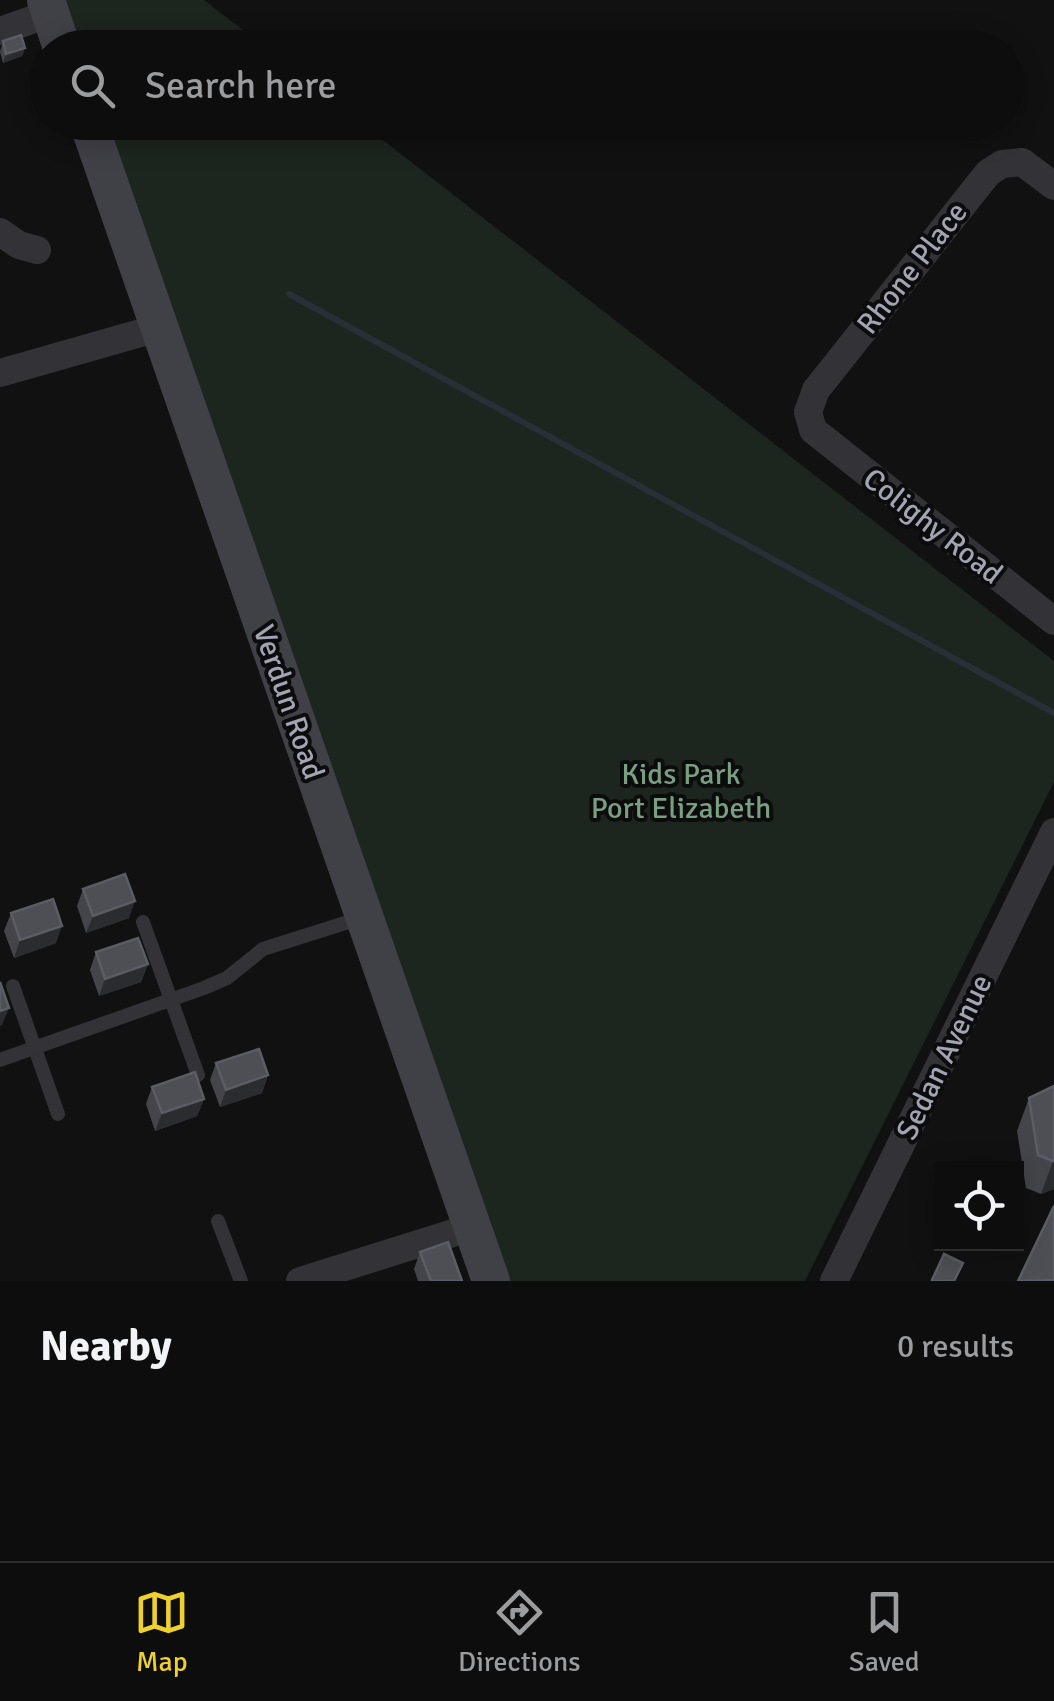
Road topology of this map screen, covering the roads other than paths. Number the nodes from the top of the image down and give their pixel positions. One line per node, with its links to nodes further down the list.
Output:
1 (53, 20): 2 (street)
2 (0, 31)
3 (94, 140): 7 (street, Verdun Road)
4 (1054, 186): 9 (street, Rhone Place)
5 (0, 232): 6 (street)
6 (37, 250)
7 (158, 328): 8 (street); 12 (street, Verdun Road)
8 (0, 373)
9 (812, 430): 10 (street, Colighy Road)
10 (1054, 622)
11 (1052, 840): 25 (street, Sedan Avenue)
12 (365, 917): 15 (lane); 21 (street, Verdun Road)
13 (143, 922): 15 (lane)
14 (13, 986): 16 (lane)
15 (171, 1000): 16 (lane); 18 (lane)
16 (35, 1047): 17 (lane); 19 (lane)
17 (0, 1060)
18 (198, 1074)
19 (58, 1114)
20 (218, 1221): 22 (lane)
21 (472, 1226): 23 (street); 24 (street, Verdun Road)
22 (242, 1281)
23 (300, 1281)
24 (491, 1281)
25 (834, 1281)

